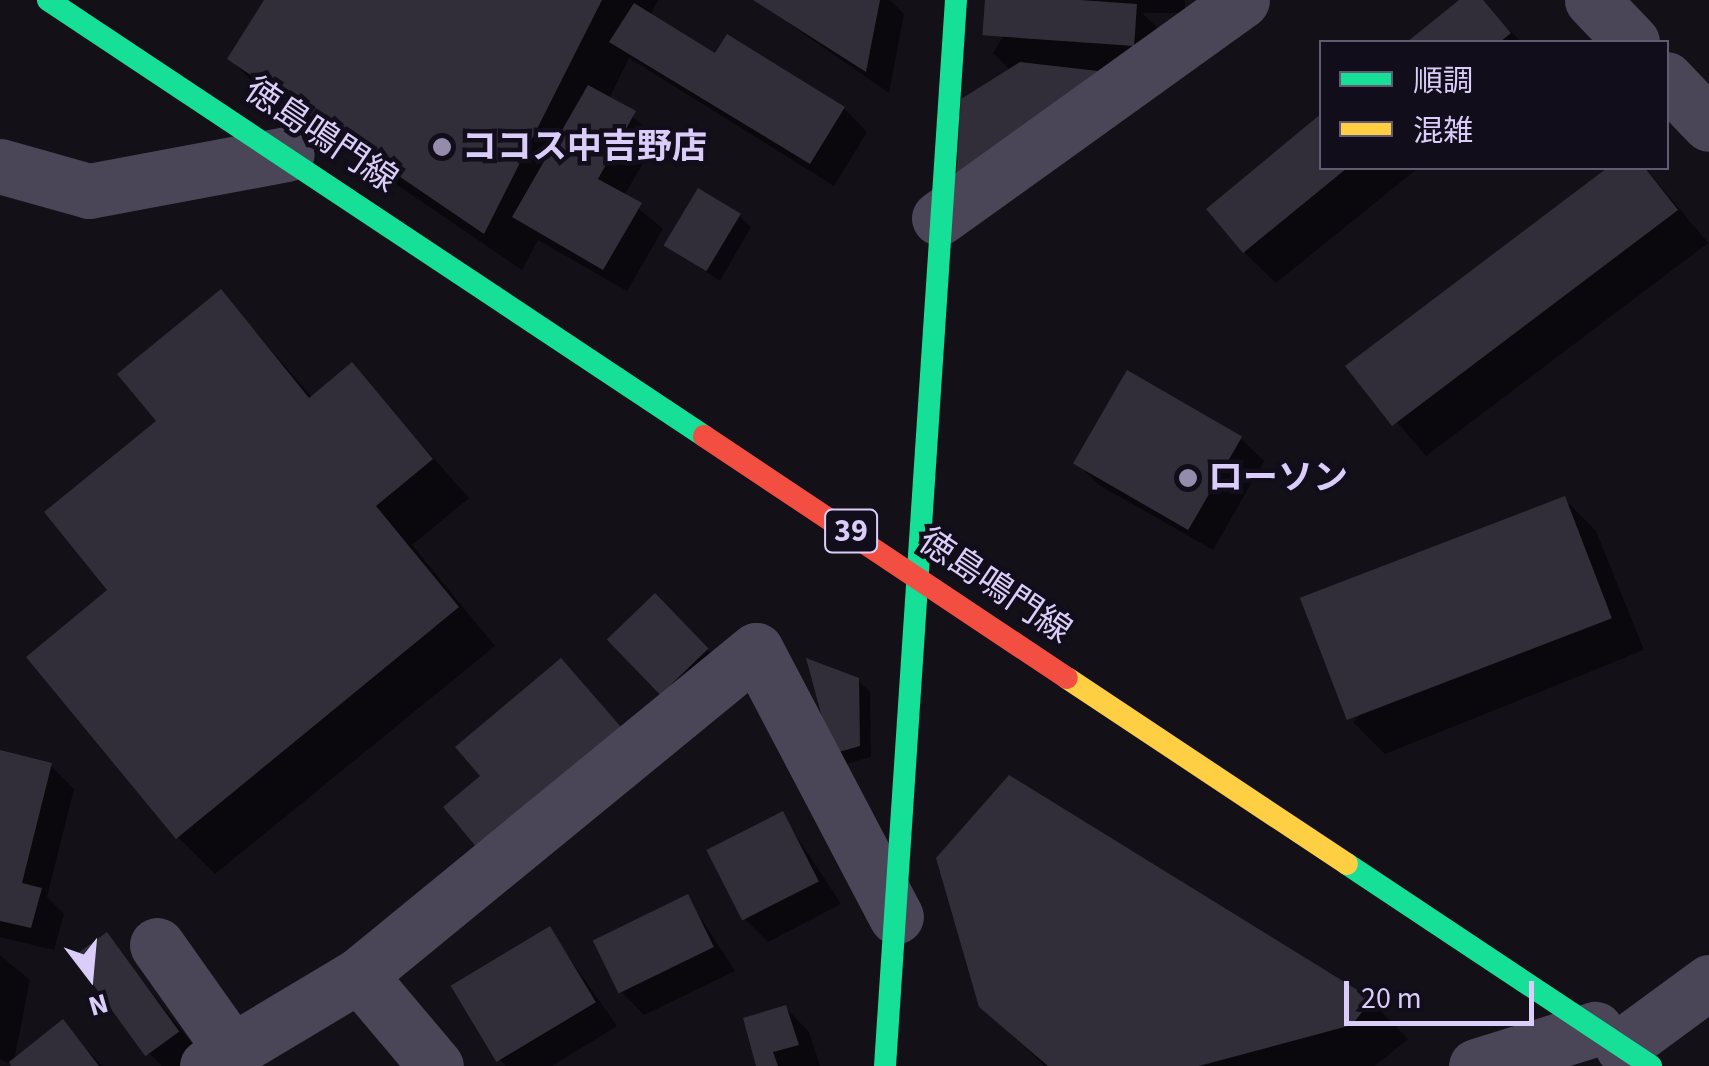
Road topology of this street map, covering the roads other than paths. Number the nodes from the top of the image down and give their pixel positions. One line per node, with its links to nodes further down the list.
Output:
1 (48, 0): 8 (main road, 徳島鳴門線 / 39)
2 (956, 0): 10 (main road)
3 (1242, 0): 10 (street)
4 (1592, 0): 5 (street)
5 (1630, 40)
6 (1669, 82): 7 (street)
7 (1709, 124)
8 (287, 154): 9 (street); 11 (main road, 徳島鳴門線 / 39)
9 (0, 166)
10 (939, 218): 11 (main road)
11 (919, 577): 12 (main road); 16 (main road, 徳島鳴門線 / 39)
12 (896, 917): 14 (street); 19 (main road)
13 (157, 945): 17 (street)
14 (359, 975): 17 (street); 18 (street)
15 (1709, 982): 16 (street)
16 (1622, 1047): 20 (street)
17 (220, 1058)
18 (436, 1066)
19 (886, 1066)
20 (1476, 1066)

